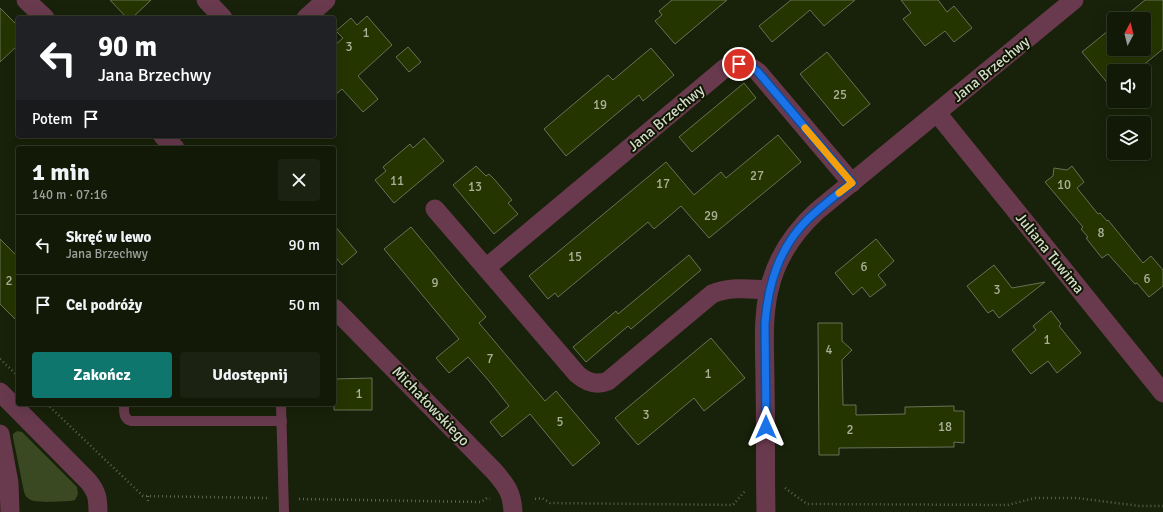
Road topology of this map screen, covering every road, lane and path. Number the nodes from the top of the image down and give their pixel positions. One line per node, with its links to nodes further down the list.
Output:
1 (26, 0): 5 (street)
2 (206, 0): 6 (street)
3 (326, 0): 7 (street)
4 (1074, 0): 8 (street, Jana Brzechwy)
5 (43, 16)
6 (221, 16)
7 (308, 16)
8 (937, 113): 9 (street, Jana Brzechwy); 17 (street, Juliana Tuwima)
9 (852, 183): 11 (street, Jana Brzechwy); 12 (street, Jana Brzechwy)
10 (435, 209): 11 (street)
11 (486, 268): 12 (street)
12 (769, 290): 38 (street, Jana Brzechwy)
13 (336, 310): 37 (street, Michałowskiego)
14 (0, 359): 15 (path)
15 (16, 374)
16 (0, 392): 35 (street)
17 (1163, 393)
18 (49, 406): 25 (path)
19 (124, 406): 21 (lane)
20 (281, 406): 21 (lane)
21 (282, 421): 36 (lane)
22 (0, 434): 34 (street)
23 (783, 486): 32 (path)
24 (746, 490): 31 (path)
25 (148, 496): 26 (path); 30 (path)
26 (277, 498)
27 (299, 498): 28 (path)
28 (490, 498)
29 (535, 499): 31 (path)
30 (148, 503)
31 (715, 504): 33 (path)
32 (1163, 506)
33 (715, 509)
34 (10, 512)
35 (98, 512)
36 (284, 512)
37 (513, 512)
38 (766, 512)

